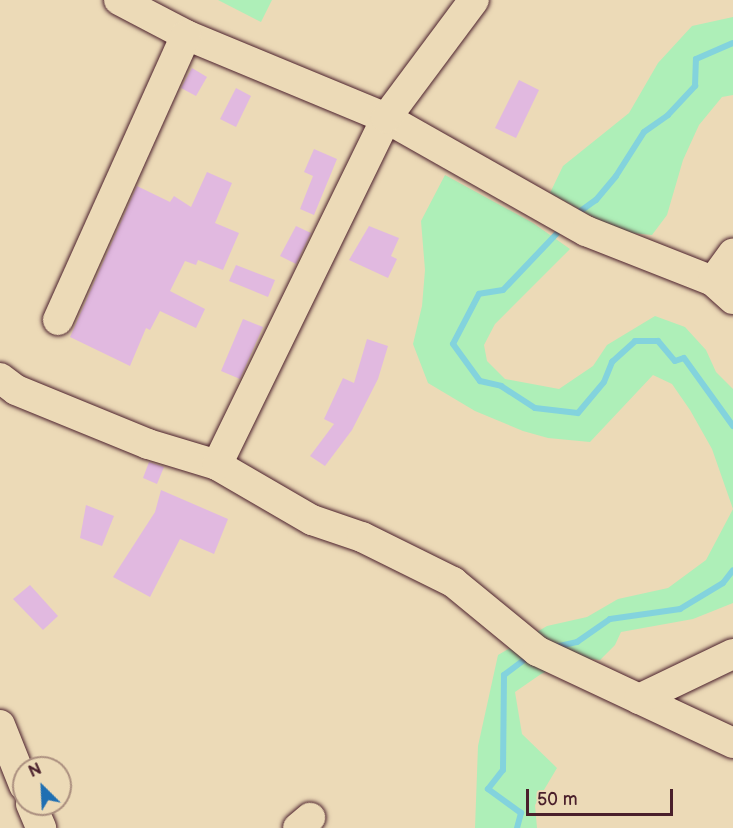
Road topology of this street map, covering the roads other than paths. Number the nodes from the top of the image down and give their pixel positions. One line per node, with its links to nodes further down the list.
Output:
1 (119, 0): 3 (street)
2 (474, 0): 4 (street)
3 (186, 35): 4 (street); 7 (street)
4 (386, 118): 6 (street); 9 (street)
5 (733, 253): 6 (street)
6 (723, 290)
7 (58, 320)
8 (0, 378): 9 (street)
9 (217, 465): 11 (street)
10 (733, 654): 11 (street)
11 (639, 699): 13 (street)
12 (0, 725): 14 (street)
13 (733, 743)
14 (12, 756)

